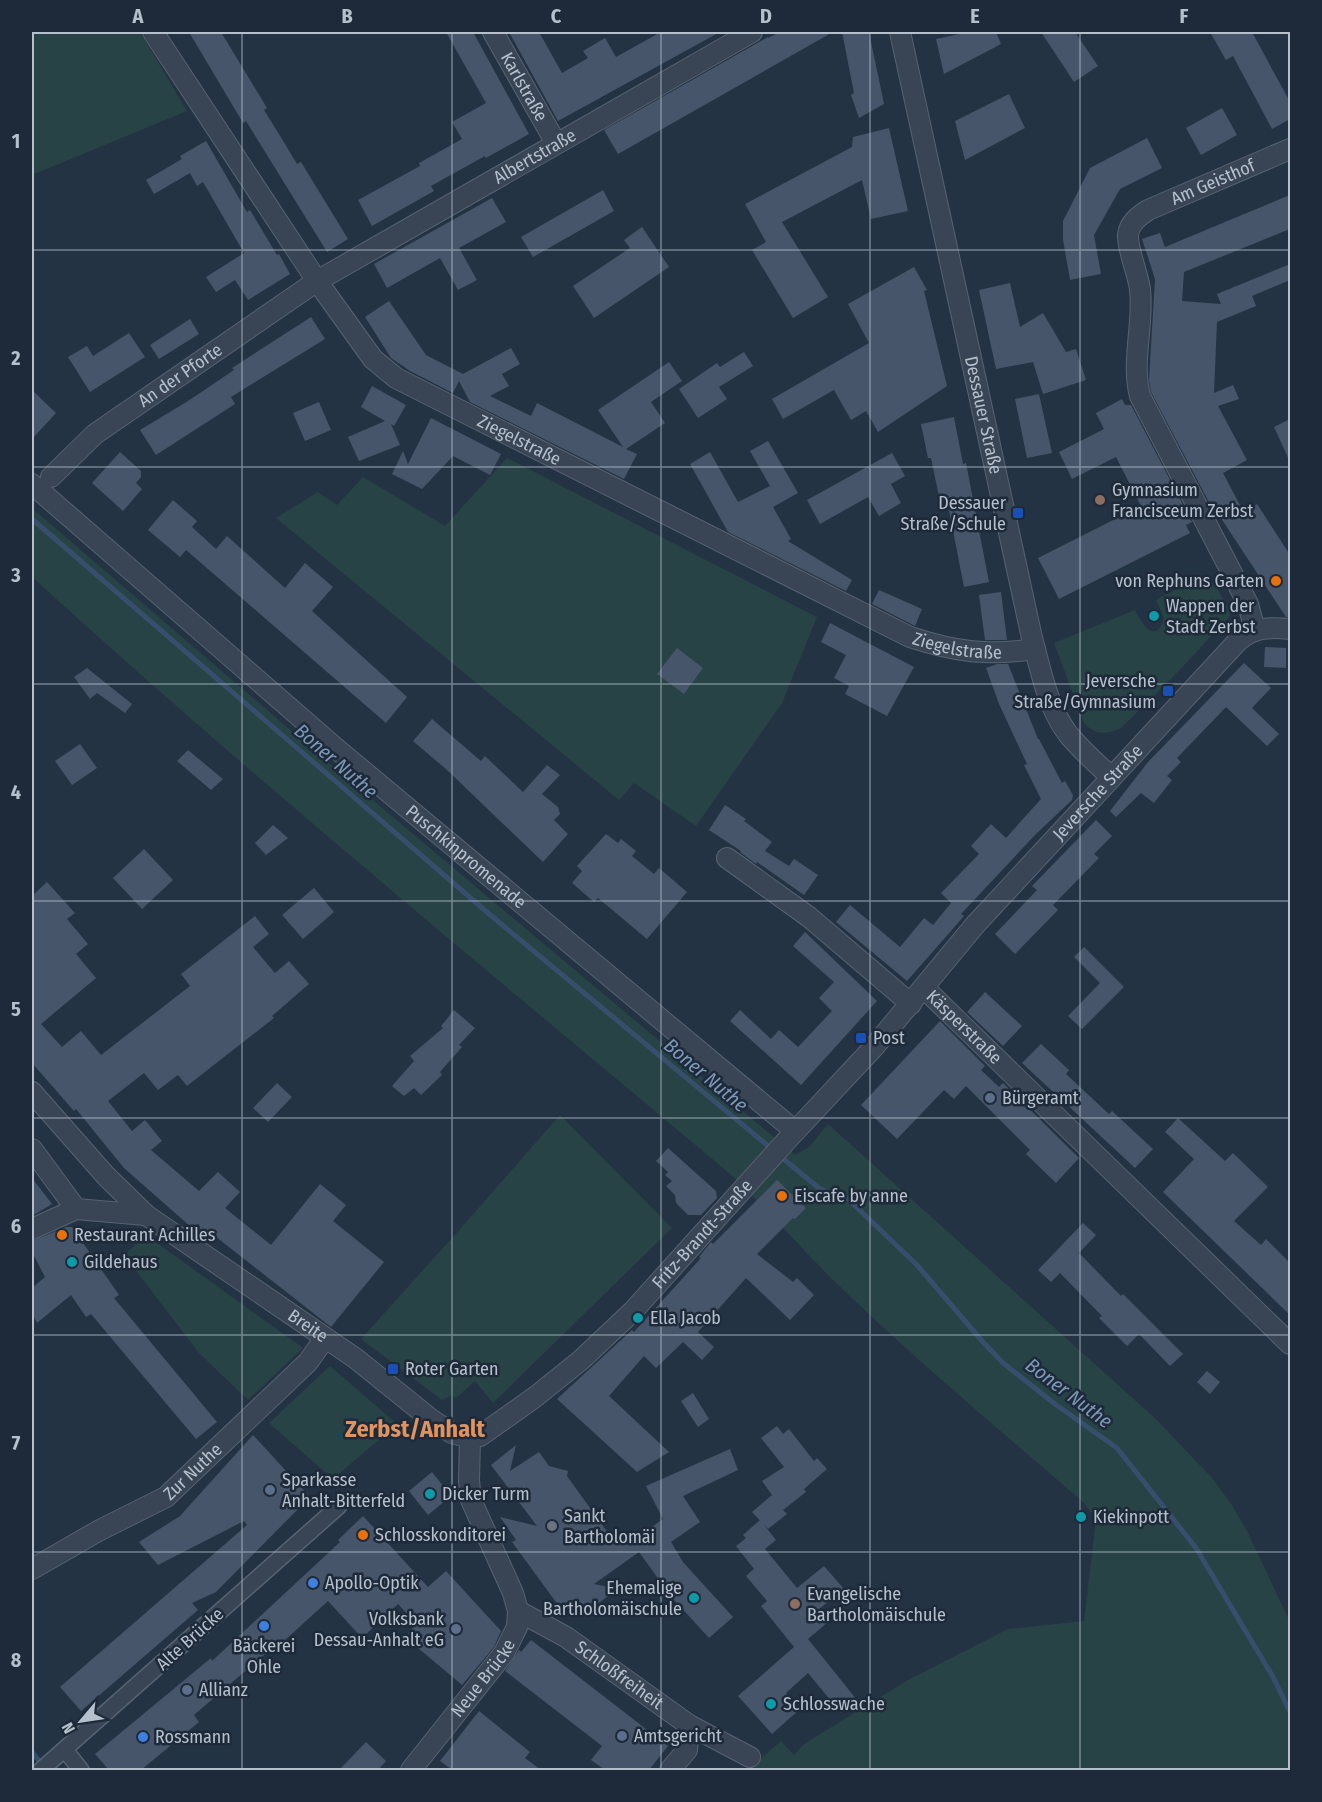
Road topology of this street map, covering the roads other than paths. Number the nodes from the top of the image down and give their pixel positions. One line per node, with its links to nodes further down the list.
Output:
1 (153, 32): 7 (street, Ziegelstraße)
2 (493, 32): 5 (street, Karlstraße)
3 (752, 32): 5 (street, Albertstraße)
4 (900, 32): 12 (street, Dessauer Straße)
5 (556, 143): 7 (street, Albertstraße)
6 (1290, 149): 11 (street, Am Geisthof)
7 (317, 281): 8 (street, An der Pforte); 12 (street, Ziegelstraße)
8 (51, 477)
9 (32, 484): 18 (street, Puschkinpromenade)
10 (1290, 629): 11 (street)
11 (1256, 630): 13 (street, Jeversche Straße)
12 (1035, 649): 13 (street, Dessauer Straße)
13 (1111, 777): 15 (street, Jeversche Straße)
14 (727, 858): 16 (street, Käsperstraße)
15 (924, 988): 16 (street, Käsperstraße); 24 (street, Käsperstraße)
16 (911, 1004): 18 (street, Fritz-Brandt-Straße)
17 (32, 1092): 21 (street, Breite)
18 (792, 1135): 25 (street, Fritz-Brandt-Straße)
19 (32, 1149): 20 (street)
20 (76, 1209): 21 (street, Breite); 22 (street)
21 (146, 1215): 23 (street, Breite)
22 (32, 1229)
23 (325, 1338): 25 (street, Breite); 27 (street, Zur Nuthe)
24 (1290, 1344)
25 (470, 1438): 28 (street)
26 (339, 1506): 31 (street, Alte Brücke)
27 (32, 1569)
28 (518, 1611): 29 (street, Schloßfreiheit); 33 (street, Neue Brücke)
29 (689, 1725): 30 (street, Schloßfreiheit); 34 (street)
30 (750, 1757)
31 (53, 1760): 32 (street)
32 (81, 1770)
33 (411, 1770)
34 (670, 1770)

